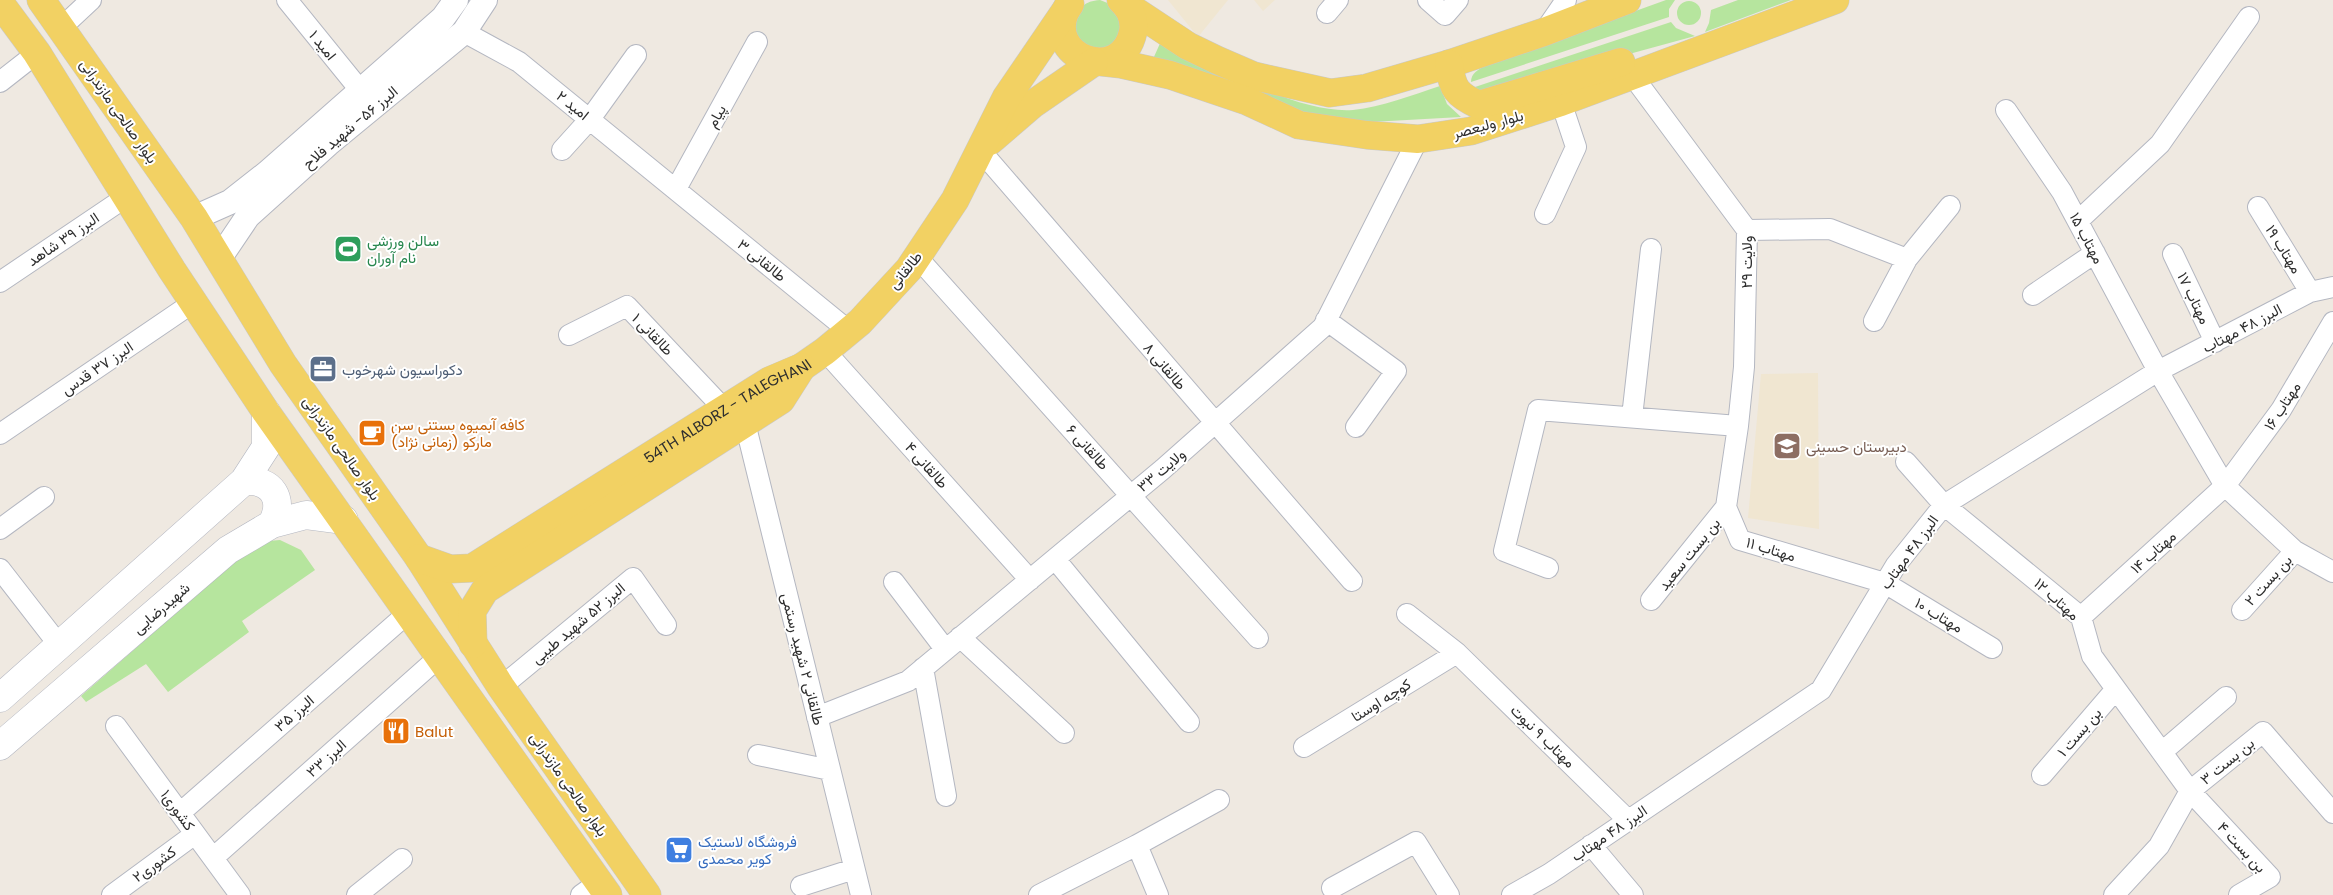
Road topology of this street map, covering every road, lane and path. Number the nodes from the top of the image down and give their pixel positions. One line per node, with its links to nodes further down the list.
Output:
1 (41, 0): 15 (main road, بلوار صالحی مازندرانی)
2 (90, 0): 15 (street)
3 (287, 0): 26 (street, امید ۱)
4 (456, 0): 26 (street, البرز ۵۶- شهید فلاح)
5 (485, 0): 16 (street, البرز ۵۶- شهید فلاح)
6 (1428, 0): 13 (street)
7 (1566, 0): 17 (street)
8 (1627, 0): 17 (main road)
9 (1835, 0): 18 (main road, بلوار ولیعصر)
10 (1069, 1): 22 (main road); 32 (main road, طالقانی)
11 (1124, 2): 22 (main road, طالقانی); 23 (main road)
12 (0, 3): 20 (main road)
13 (1451, 7)
14 (2250, 17): 39 (street)
15 (61, 28): 38 (main road, بلوار صالحی مازندرانی)
16 (464, 32): 29 (street, امید ۲); 45 (street, البرز ۵۶- شهید فلاح)
17 (1544, 32): 23 (main road)
18 (1735, 37): 23 (main road); 24 (main road, بلوار ولیعصر)
19 (757, 42): 33 (street, پیام)
20 (37, 52): 25 (street); 34 (main road)
21 (636, 55): 29 (street)
22 (1098, 62): 30 (main road, بلوار ولیعصر); 32 (main road, طالقانی)
23 (1449, 64)
24 (1632, 75): 27 (main road, بلوار ولیعصر); 40 (street, ولایت ٢٩)
25 (0, 82)
26 (360, 90): 38 (street, البرز ۵۶- شهید فلاح)
27 (1561, 102): 30 (main road, بلوار ولیعصر); 37 (street)
28 (2006, 110): 39 (street, مهتاب ۱۵)
29 (590, 119): 31 (street); 33 (street, امید ۲)
30 (1418, 139): 52 (street, ولایت ٣۳)
31 (562, 150)
32 (980, 150): 44 (main road, طالقانی); 64 (street, طالقانی ۸)
33 (676, 189): 55 (street, طالقانی ۳)
34 (126, 197): 47 (street, البرز ۳۹ شاهد); 51 (main road)
35 (1950, 206): 46 (street)
36 (2258, 207): 49 (street, مهتاب ۱۹)
37 (1546, 214)
38 (194, 218): 45 (main road, بلوار صالحی مازندرانی)
39 (2078, 221): 42 (street, مهتاب ۱۵)
40 (1747, 230): 46 (street); 65 (street, ولایت ٢٩)
41 (1651, 249): 63 (street)
42 (2095, 253): 50 (street); 60 (street, مهتاب ۱۵)
43 (2173, 254): 57 (street, مهتاب ۱۷)
44 (917, 257): 55 (main road, طالقانی); 71 (street, طالقانی ۶)
45 (219, 259): 79 (main road, بلوار صالحی مازندرانی)
46 (1907, 259): 53 (street)
47 (0, 282)
48 (2333, 287): 49 (street, البرز ۴۸ مهتاب)
49 (2310, 292): 57 (street, البرز ۴۸ مهتاب)
50 (2033, 294)
51 (194, 302): 61 (main road); 67 (street, البرز ۳۷ قدس)
52 (1326, 320): 64 (street, ولایت ٣۳); 66 (street)
53 (1874, 321)
54 (2333, 322): 70 (street, مهتاب ۱۶)
55 (849, 331): 58 (main road, طالقانی)
56 (569, 335): 62 (street, طالقانی ۱)
57 (2215, 342): 60 (street, البرز ۴۸ مهتاب)
58 (825, 351): 59 (main road, طالقانی); 85 (street, طالقانی ۴)
59 (802, 367): 62 (main road, 54TH ALBORZ - TALEGHANI)
60 (2158, 371): 70 (street); 73 (street, البرز ۴۸ مهتاب)
61 (266, 412): 69 (main road); 75 (main road)
62 (735, 416): 83 (main road, 54TH ALBORZ - TALEGHANI); 107 (street, طالقانی ۲ شهید رستمی)
63 (1632, 417): 65 (street); 82 (street)
64 (1215, 424): 71 (street, ولایت ٣۳); 86 (street, طالقانی ۸)
65 (1738, 426): 74 (street)
66 (1356, 427)
67 (0, 434)
68 (1906, 462): 73 (street, مهتاب ۱۲)
69 (244, 481): 76 (main road); 98 (main road)
70 (2226, 486): 78 (street); 93 (street, مهتاب ۱۴)
71 (1131, 496): 80 (street, ولایت ٣۳); 95 (street, طالقانی ۶)
72 (44, 497): 77 (street)
73 (1944, 505): 88 (street, البرز ۴۸ مهتاب); 93 (street, مهتاب ۱۲)
74 (1726, 507): 88 (street, مهتاب ۱۱); 89 (street, بن بست سعید)
75 (344, 520): 76 (main road, شهیدرضایی); 91 (main road)
76 (272, 524): 111 (main road, شهیدرضایی)
77 (0, 529)
78 (2295, 551): 84 (street); 90 (street, بن بست ۲)
79 (419, 558): 83 (main road, 54TH ALBORZ - TALEGHANI); 97 (main road, بلوار صالحی مازندرانی)
80 (1055, 559): 85 (street, ولایت ٣۳); 108 (street)
81 (0, 568): 98 (street)
82 (1548, 568)
83 (490, 572): 97 (main road, 54TH ALBORZ - TALEGHANI)
84 (2333, 572)
85 (1030, 580): 96 (street, ولایت ٣۳)
86 (1352, 581)
87 (894, 582): 96 (street)
88 (1886, 583): 99 (street, مهتاب ۱۰); 122 (street, البرز ۴۸ مهتاب)
89 (1651, 600)
90 (2242, 610)
91 (408, 613): 101 (main road); 120 (street, البرز ۳۵)
92 (1408, 614): 100 (street, مهتاب ۹ نبوت)
93 (2081, 617): 104 (street, مهتاب ۱۲)
94 (666, 626): 103 (street, البرز ۵۲ شهید طیبی)
95 (1258, 638)
96 (953, 643): 102 (street, ولایت ٣۳); 110 (street)
97 (473, 644): 103 (main road, بلوار صالحی مازندرانی)
98 (59, 645): 106 (main road)
99 (1992, 648)
100 (1457, 653): 112 (street, کوچه اوستا); 122 (street, مهتاب ۹ نبوت)
101 (439, 657): 126 (street, البرز ۳۳); 131 (main road)
102 (923, 668): 107 (street, ولایت ٣۳); 118 (street)
103 (501, 687): 135 (main road, بلوار صالحی مازندرانی)
104 (2116, 689): 113 (street, مهتاب ۱۲); 116 (street, بن بست ۱)
105 (2226, 697): 113 (street)
106 (0, 698)
107 (817, 717): 115 (street, طالقانی ۲ شهید رستمی)
108 (1189, 722)
109 (116, 726): 120 (street, کشوری۱)
110 (1064, 733)
111 (0, 746)
112 (1304, 747)
113 (2162, 752): 117 (street, مهتاب ۱۲)
114 (758, 755): 115 (street)
115 (830, 770): 128 (street, طالقانی ۲ شهید رستمی)
116 (2042, 775)
117 (2190, 791): 121 (street, بن بست ۳); 142 (street); 143 (street, بن بست ۴)
118 (946, 796)
119 (1220, 800): 124 (street)
120 (180, 813): 123 (street, کشوری۱)
121 (2333, 813)
122 (1628, 820): 125 (street, البرز ۴۸ مهتاب)
123 (195, 834): 126 (street, کشوری۱); 132 (street, کشوری۲)
124 (1138, 845): 137 (street); 138 (street)
125 (1591, 845): 140 (street, البرز ۴۸ مهتاب); 141 (street)
126 (213, 858): 133 (street, کشوری۱)
127 (402, 859): 134 (street)
128 (854, 869): 129 (street); 136 (street, طالقانی ۲ شهید رستمی)
129 (801, 886)
130 (1332, 888): 139 (street)
131 (596, 891)
132 (112, 895)
133 (240, 895)
134 (357, 895)
135 (647, 895)
136 (861, 895)
137 (1038, 895)
138 (1158, 895)
139 (1449, 895)
140 (1512, 895)
141 (1633, 895)
142 (2114, 895)
143 (2239, 895)

